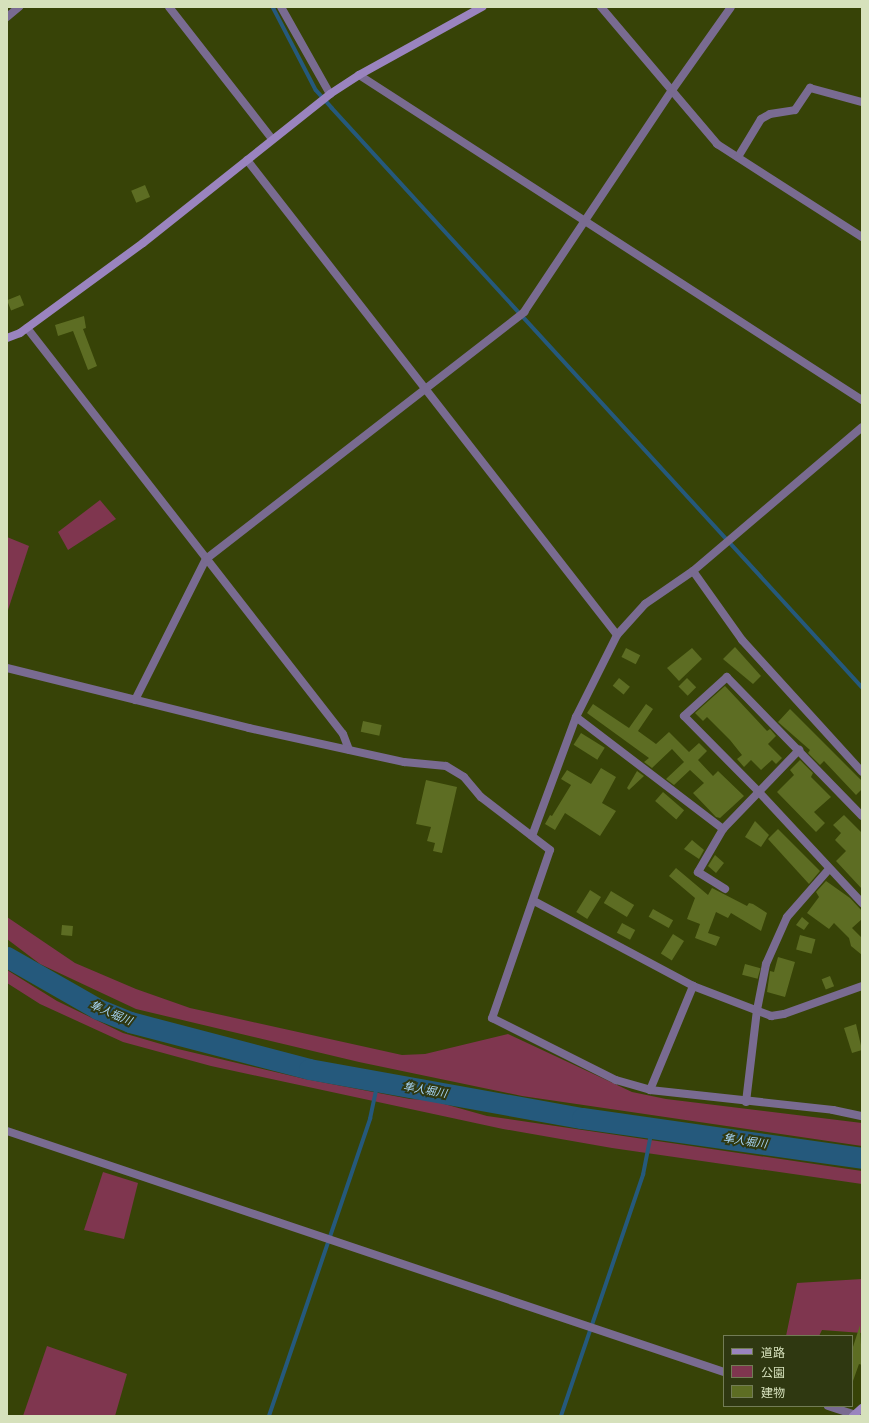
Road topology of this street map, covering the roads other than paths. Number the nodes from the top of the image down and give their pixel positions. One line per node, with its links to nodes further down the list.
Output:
1 (19, 7): 7 (street)
2 (169, 7): 12 (street)
3 (282, 7): 10 (street)
4 (482, 7): 8 (street)
5 (601, 7): 9 (street)
6 (731, 7): 9 (street)
7 (7, 17)
8 (359, 74): 10 (street); 15 (street)
9 (673, 89): 13 (street); 15 (street)
10 (330, 94): 12 (street)
11 (862, 102): 13 (street)
12 (272, 139): 14 (street)
13 (738, 157): 16 (street)
14 (246, 160): 17 (street); 19 (street)
15 (586, 220): 19 (street); 20 (street)
16 (862, 237)
17 (27, 328): 18 (street); 22 (street)
18 (7, 338)
19 (425, 388): 22 (street); 24 (street)
20 (862, 400)
21 (862, 427): 23 (street)
22 (206, 559): 26 (street); 28 (street)
23 (693, 571): 24 (street); 30 (street)
24 (617, 635): 27 (street)
25 (7, 668): 26 (street)
26 (135, 700): 28 (street)
27 (576, 717): 33 (street); 34 (street)
28 (349, 750): 34 (street)
29 (799, 750): 31 (street); 31 (street); 32 (street)
30 (862, 772)
31 (758, 791): 33 (street); 35 (street)
32 (862, 816)
33 (722, 829): 36 (street)
34 (532, 836): 37 (street)
35 (829, 869): 38 (street); 41 (street)
36 (725, 889)
37 (534, 901): 39 (street); 42 (street)
38 (862, 903)
39 (693, 986): 41 (street); 42 (street)
40 (862, 986): 41 (street)
41 (757, 1010): 43 (street)
42 (650, 1090): 43 (street)
43 (746, 1102): 44 (street)
44 (862, 1116)
45 (7, 1131): 46 (street)
46 (723, 1372)
47 (833, 1407): 48 (street)
48 (858, 1412)

